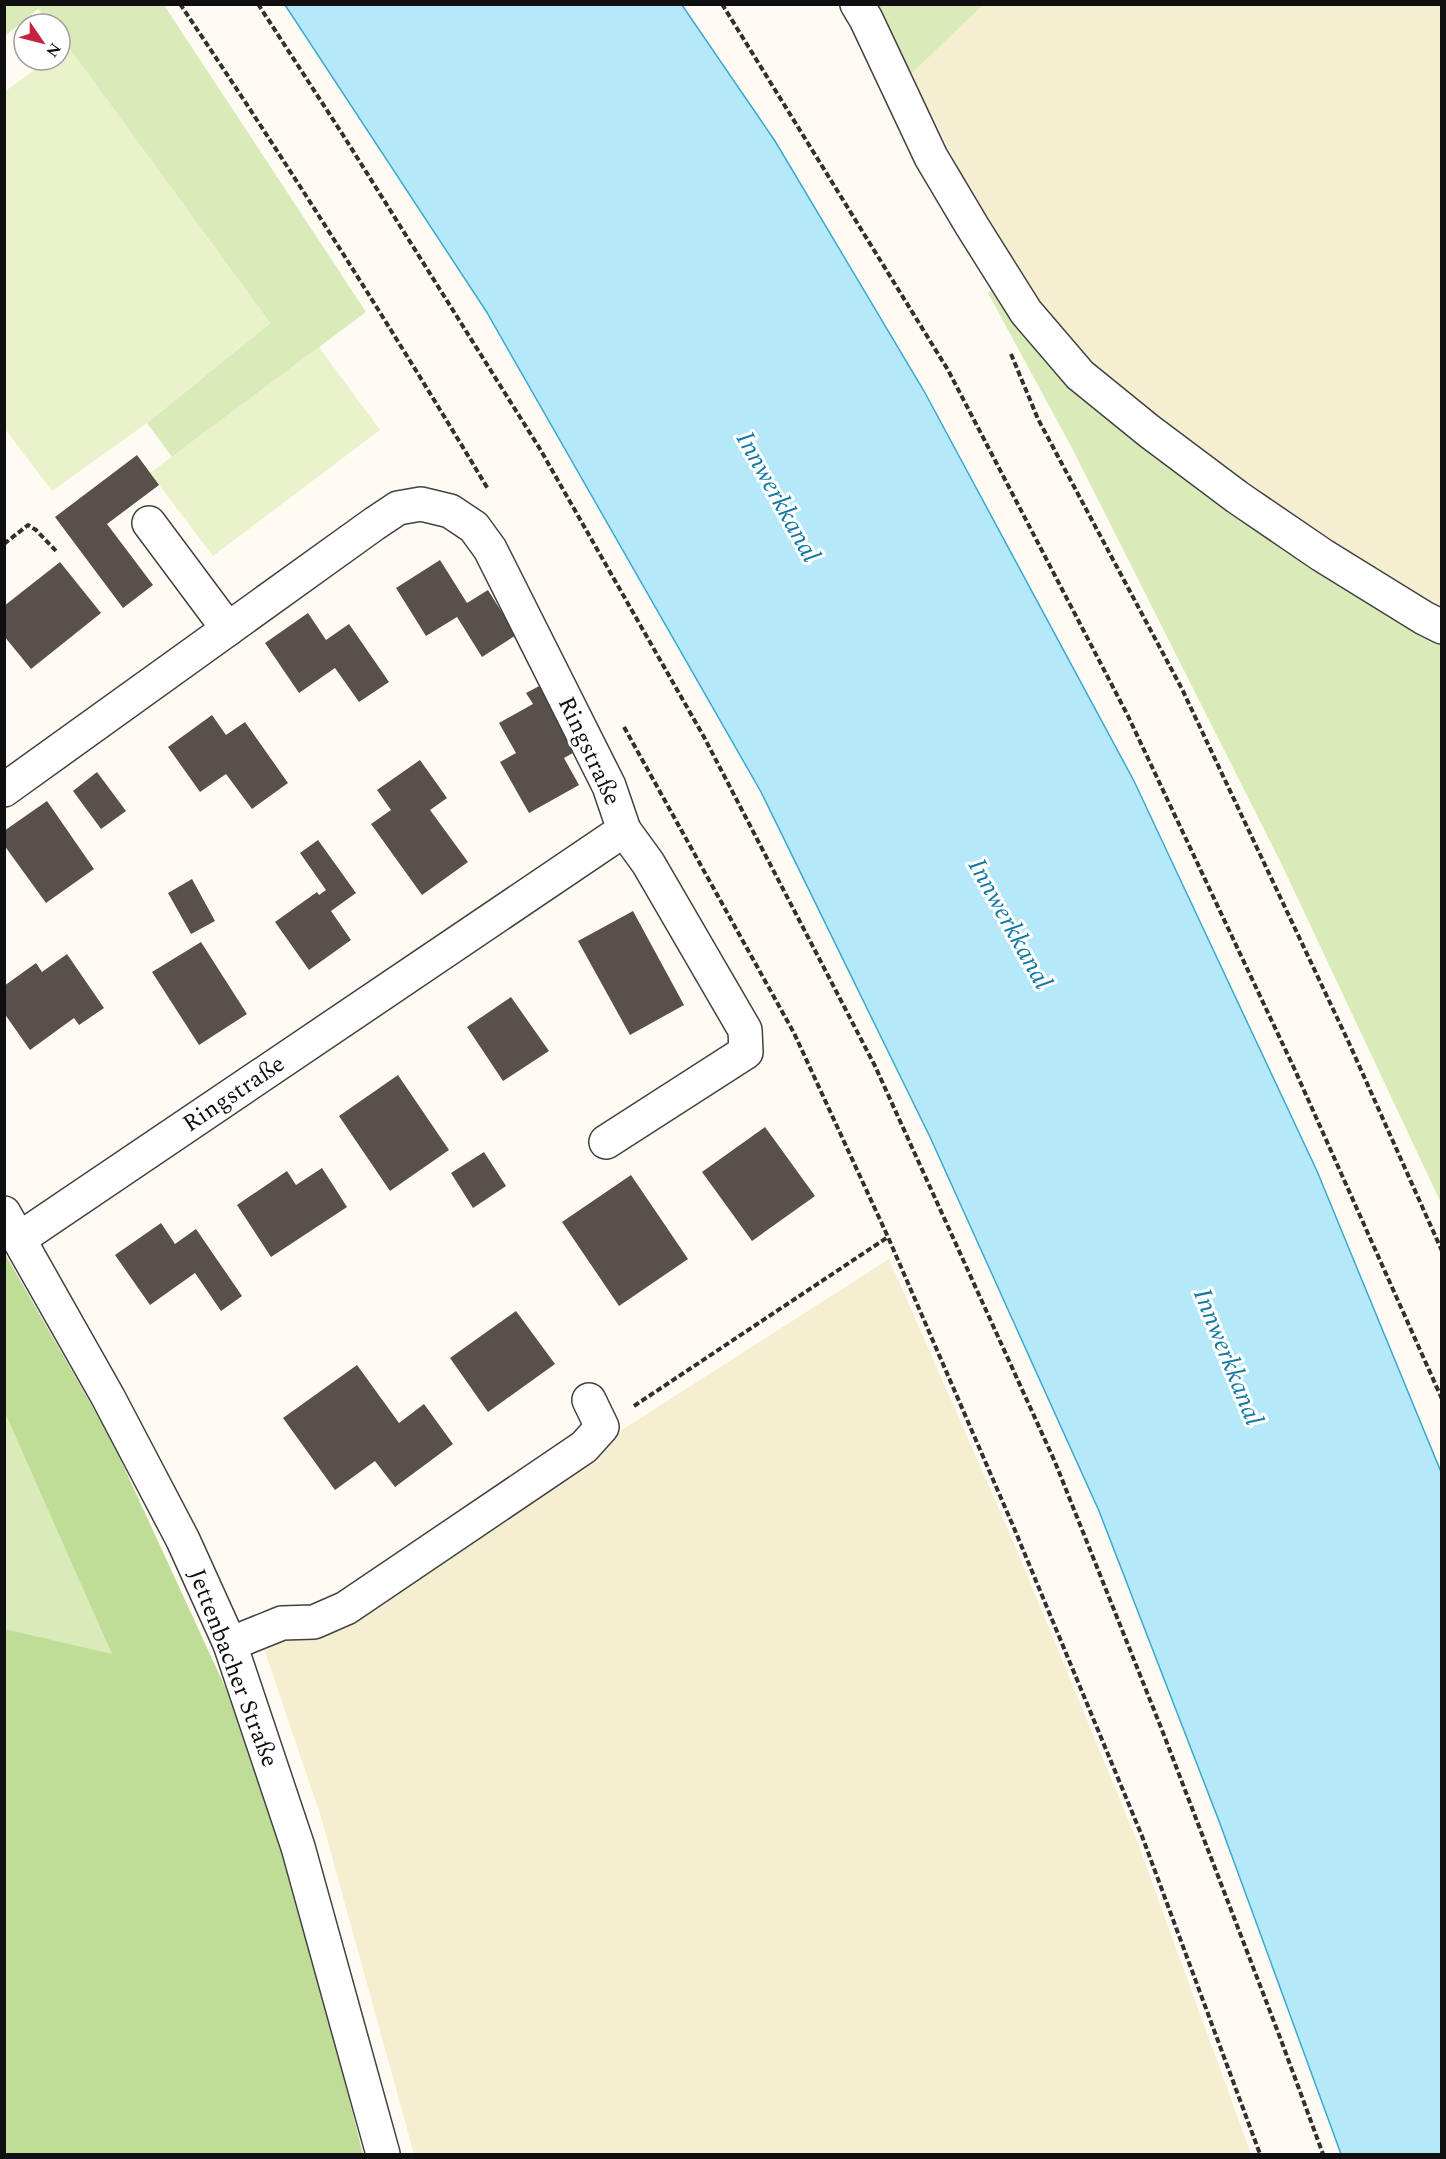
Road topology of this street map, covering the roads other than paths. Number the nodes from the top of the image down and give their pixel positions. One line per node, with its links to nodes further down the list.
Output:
1 (857, 4): 3 (street)
2 (149, 523): 4 (street)
3 (1442, 627)
4 (228, 629): 5 (street, Ringstraße); 6 (street, Ringstraße)
5 (4, 790)
6 (624, 830): 7 (street); 8 (street, Ringstraße)
7 (606, 1142)
8 (12, 1226): 10 (street, Jettenbacher Straße)
9 (596, 1414): 10 (street)
10 (230, 1644): 11 (street, Jettenbacher Straße)
11 (383, 2154)

